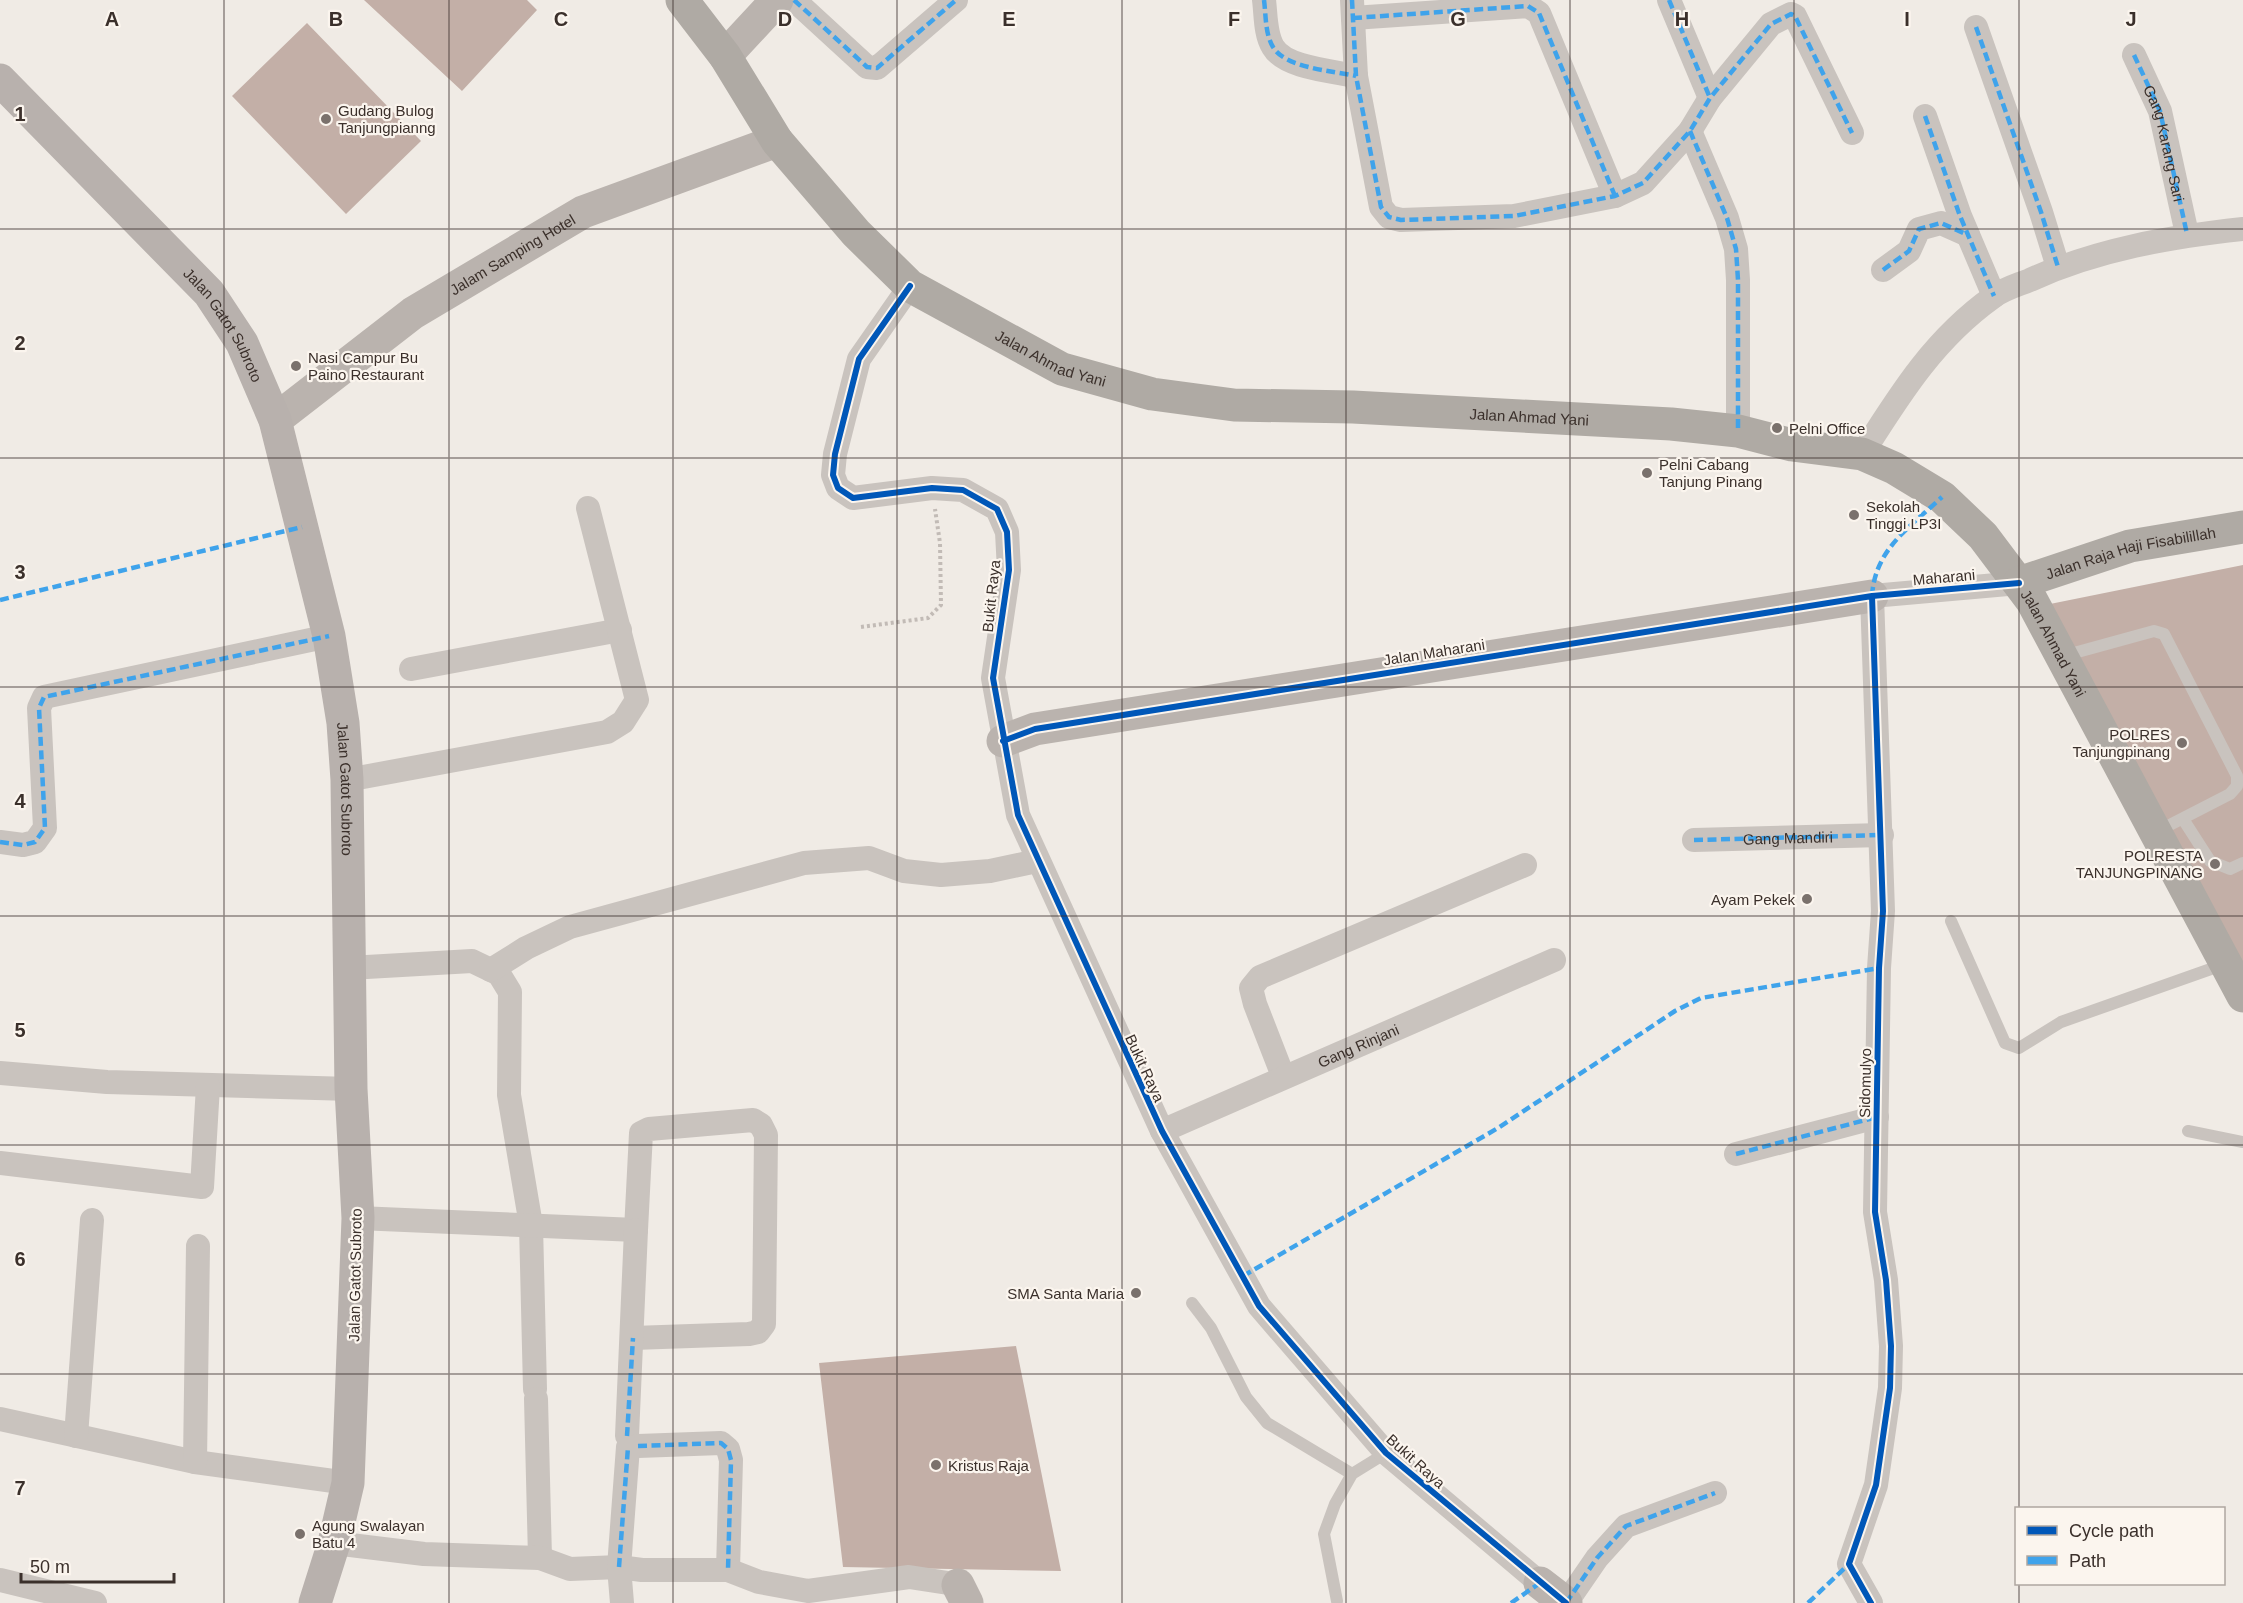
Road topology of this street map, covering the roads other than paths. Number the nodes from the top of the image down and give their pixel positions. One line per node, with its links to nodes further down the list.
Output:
1 (682, 0): 11 (highway, Jalan Ahmad Yani)
2 (777, 0): 11 (street)
3 (794, 0): 4 (street)
4 (956, 0)
5 (1264, 0): 12 (street)
6 (1669, 0): 14 (street)
7 (1443, 6): 8 (street); 19 (street)
8 (1352, 9): 12 (street)
9 (1976, 27): 23 (street)
10 (2134, 55): 21 (street, Gang Karang Sari)
11 (725, 56): 18 (highway, Jalan Ahmad Yani)
12 (1356, 76): 19 (street)
13 (0, 80): 27 (main road, Jalan Gatot Subroto)
14 (1710, 98): 16 (street); 17 (street)
15 (1925, 116): 22 (street)
16 (1690, 132): 19 (street); 28 (street)
17 (1852, 133)
18 (777, 141): 25 (highway, Jalan Ahmad Yani); 27 (street, Jalam Samping Hotel)
19 (1615, 196)
20 (2243, 229): 21 (street)
21 (2187, 234): 23 (street)
22 (1968, 235): 24 (street); 26 (street)
23 (2058, 267): 26 (street)
24 (1883, 270)
25 (910, 286): 28 (highway, Jalan Ahmad Yani); 38 (street, Bukit Raya)
26 (1994, 296): 29 (street)
27 (275, 420): 35 (main road, Jalan Gatot Subroto)
28 (1738, 431): 29 (highway, Jalan Ahmad Yani)
29 (1862, 454): 32 (highway, Jalan Ahmad Yani)
30 (588, 508): 34 (street)
31 (2243, 527): 32 (highway, Jalan Raja Haji Fisabilillah)
32 (2019, 583): 33 (street, Maharani); 36 (highway, Jalan Ahmad Yani)
33 (1872, 596): 38 (street, Jalan Maharani); 41 (street, Sidomulyo)
34 (620, 630): 37 (street); 39 (street)
35 (329, 636): 39 (main road, Jalan Gatot Subroto); 43 (street)
36 (2063, 656): 40 (highway, Jalan Ahmad Yani); 40 (lane)
37 (411, 669)
38 (1003, 741): 44 (street, Bukit Raya)
39 (347, 780): 50 (main road, Jalan Gatot Subroto)
40 (2169, 826): 45 (lane); 49 (highway, Jalan Ahmad Yani)
41 (1882, 835): 42 (street, Gang Mandiri); 57 (street, Sidomulyo)
42 (1694, 840)
43 (0, 842)
44 (1037, 861): 51 (street); 58 (street, Bukit Raya)
45 (2243, 863)
46 (1525, 865): 54 (street)
47 (1951, 921): 49 (lane)
48 (1554, 960): 54 (street, Gang Rinjani)
49 (2226, 963): 52 (highway, Jalan Ahmad Yani)
50 (349, 968): 51 (street); 56 (main road, Jalan Gatot Subroto)
51 (491, 970): 65 (street)
52 (2243, 996)
53 (0, 1073): 55 (street)
54 (1283, 1076): 58 (street, Gang Rinjani)
55 (208, 1086): 56 (street); 62 (street)
56 (351, 1089): 63 (main road, Jalan Gatot Subroto)
57 (1877, 1117): 61 (street); 91 (street, Sidomulyo)
58 (1162, 1131): 73 (street, Bukit Raya)
59 (2188, 1131): 60 (lane)
60 (2243, 1142)
61 (1736, 1154)
62 (0, 1163)
63 (358, 1218): 65 (street); 76 (main road, Jalan Gatot Subroto)
64 (92, 1220): 71 (street)
65 (531, 1225): 66 (street); 79 (street)
66 (636, 1230): 69 (street); 69 (street)
67 (198, 1246): 74 (street)
68 (1192, 1303): 75 (lane)
69 (633, 1338): 72 (street)
70 (0, 1419): 71 (street)
71 (76, 1436): 74 (street)
72 (631, 1443): 80 (street); 81 (street)
73 (1386, 1454): 75 (lane); 83 (street, Bukit Raya)
74 (195, 1462): 76 (street)
75 (1352, 1474): 86 (lane)
76 (348, 1484): 78 (main road, Jalan Gatot Subroto)
77 (1715, 1493): 90 (street)
78 (334, 1543): 79 (street); 88 (main road, Jalan Gatot Subroto)
79 (540, 1558): 80 (street)
80 (619, 1567): 81 (street); 89 (street)
81 (728, 1570): 85 (street)
82 (0, 1580): 87 (street)
83 (1540, 1582): 90 (street)
84 (958, 1590): 85 (street)
85 (868, 1592)
86 (1337, 1601)
87 (95, 1603)
88 (315, 1603)
89 (622, 1603)
90 (1566, 1603)
91 (1871, 1603)

